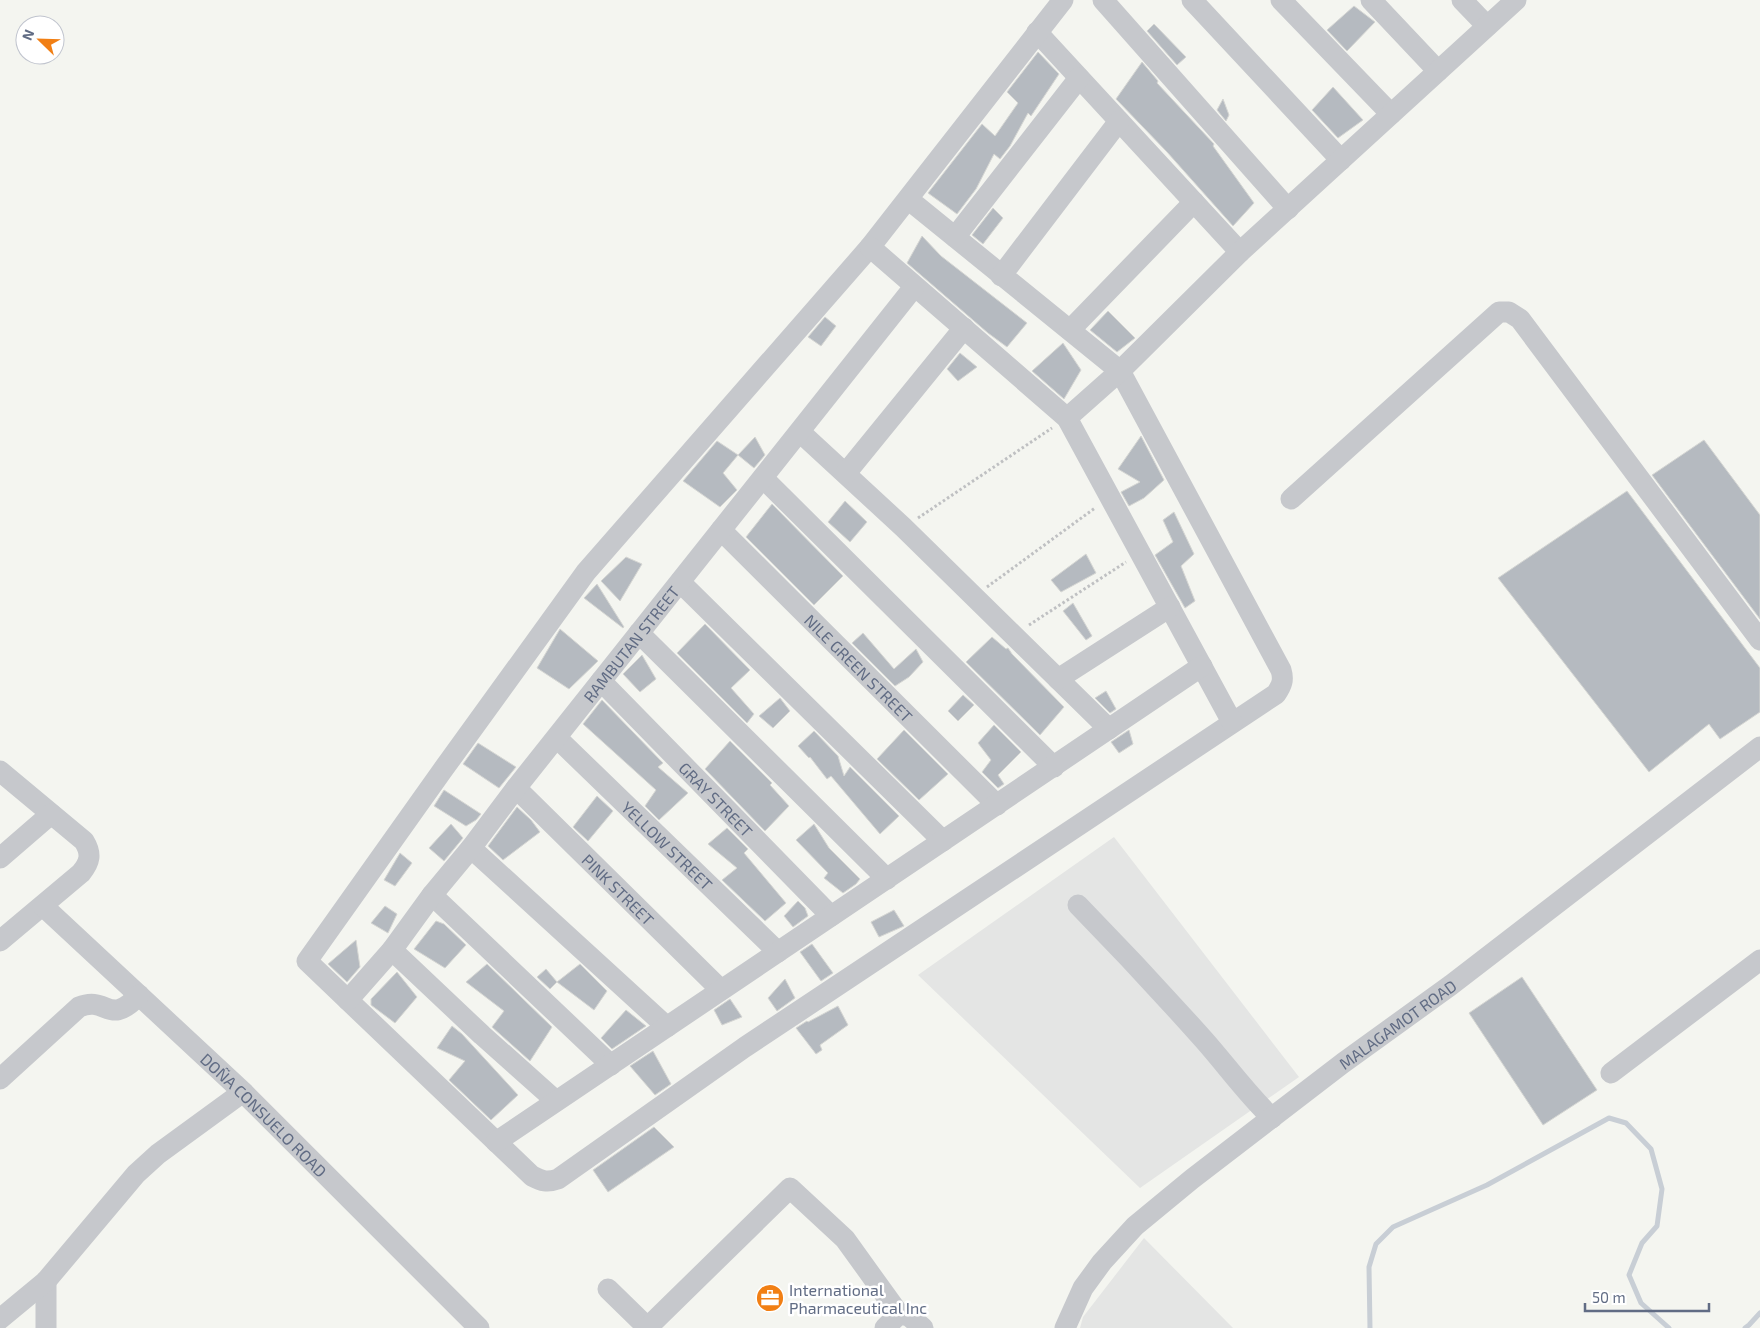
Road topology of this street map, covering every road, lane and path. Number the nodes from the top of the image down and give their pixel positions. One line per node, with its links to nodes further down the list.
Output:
1 (1063, 0): 9 (street)
2 (1103, 0): 17 (street)
3 (1192, 0): 14 (street)
4 (1281, 0): 12 (street)
5 (1371, 0): 10 (street)
6 (1462, 0): 8 (street)
7 (1516, 0): 8 (street)
8 (1487, 26): 10 (street)
9 (1037, 32): 11 (street); 15 (street)
10 (1438, 72): 12 (street)
11 (1079, 78): 13 (street); 18 (street)
12 (1391, 114): 14 (street)
13 (1119, 121): 16 (street); 21 (street)
14 (1340, 160): 17 (street)
15 (908, 199): 18 (street); 19 (street)
16 (1194, 202): 20 (street); 24 (street)
17 (1288, 209): 20 (street)
18 (955, 237): 21 (street)
19 (870, 247): 22 (street); 67 (street)
20 (1240, 252): 25 (street)
21 (1001, 276): 24 (street)
22 (914, 287): 23 (street); 27 (street, RAMBUTAN STREET)
23 (964, 328): 26 (street); 28 (street)
24 (1070, 330): 25 (street)
25 (1120, 371): 26 (street); 44 (street)
26 (1067, 418): 30 (street); 32 (path)
27 (800, 432): 28 (street); 29 (street, RAMBUTAN STREET)
28 (846, 473): 32 (street)
29 (763, 478): 33 (street, RAMBUTAN STREET); 48 (street)
30 (1110, 498): 34 (street); 36 (path)
31 (1291, 499): 40 (street)
32 (903, 528): 36 (street)
33 (721, 530): 35 (street, RAMBUTAN STREET); 51 (street, NILE GREEN STREET)
34 (1140, 553): 37 (street); 39 (path)
35 (680, 582): 38 (street, RAMBUTAN STREET); 53 (street)
36 (974, 596): 39 (street)
37 (1170, 607): 41 (street); 42 (street)
38 (639, 633): 43 (street, RAMBUTAN STREET); 56 (street)
39 (1013, 635): 42 (street)
40 (1760, 640)
41 (1202, 666): 44 (street); 45 (street)
42 (1058, 679): 45 (street)
43 (601, 681): 46 (street, RAMBUTAN STREET); 60 (street, GRAY STREET)
44 (1232, 722): 75 (street)
45 (1109, 729): 48 (street)
46 (557, 738): 50 (street, RAMBUTAN STREET); 63 (street, YELLOW STREET)
47 (1760, 747): 74 (street, MALAGAMOT ROAD)
48 (1054, 766): 51 (street)
49 (1, 773): 52 (street)
50 (516, 788): 54 (street, RAMBUTAN STREET); 65 (street, PINK STREET)
51 (997, 805): 53 (street)
52 (51, 814): 55 (street); 59 (street)
53 (943, 841): 56 (street)
54 (471, 848): 57 (street, RAMBUTAN STREET); 68 (street)
55 (0, 858)
56 (887, 879): 60 (street)
57 (432, 895): 62 (street, RAMBUTAN STREET); 69 (street)
58 (1078, 905): 74 (street)
59 (43, 906): 61 (street); 66 (street, DOÑA CONSUELO ROAD)
60 (831, 916): 63 (street)
61 (0, 941)
62 (392, 950): 67 (street, RAMBUTAN STREET); 73 (street)
63 (778, 952): 65 (street)
64 (1760, 960): 70 (street)
65 (721, 990): 68 (street)
66 (139, 995): 71 (street); 72 (street, DOÑA CONSUELO ROAD)
67 (348, 1000): 75 (street)
68 (667, 1027): 69 (street)
69 (611, 1065): 73 (street)
70 (1611, 1073)
71 (0, 1079)
72 (244, 1092): 76 (street); 81 (street, DOÑA CONSUELO ROAD)
73 (556, 1101): 75 (street)
74 (1272, 1118): 84 (street, MALAGAMOT ROAD)
75 (496, 1142)
76 (46, 1281): 78 (street); 80 (street)
77 (608, 1289): 82 (street)
78 (0, 1319)
79 (892, 1321): 82 (street); 83 (street)
80 (46, 1328)
81 (479, 1328)
82 (648, 1328)
83 (923, 1328)
84 (1065, 1328)

